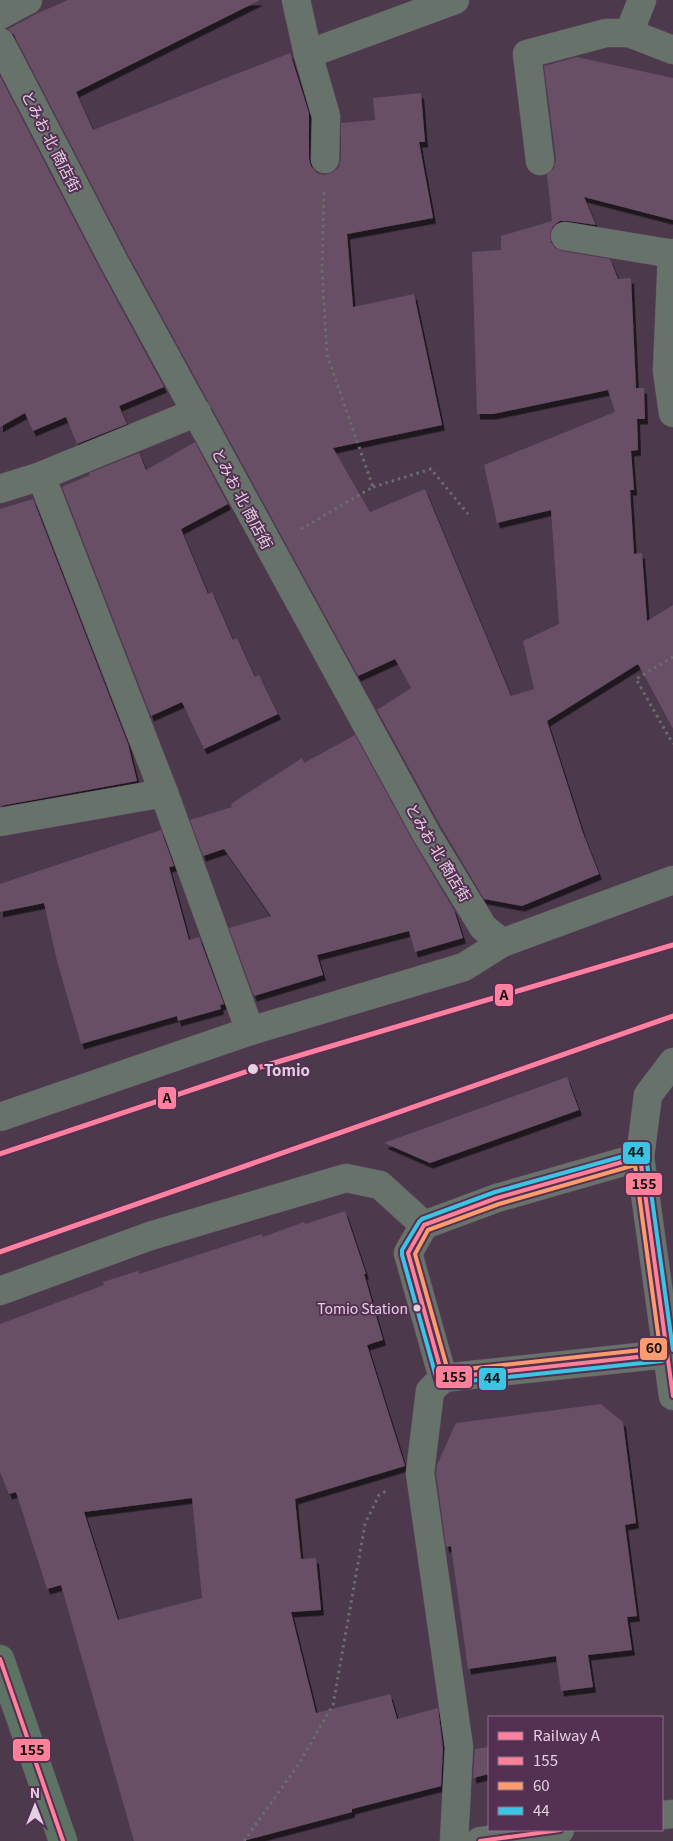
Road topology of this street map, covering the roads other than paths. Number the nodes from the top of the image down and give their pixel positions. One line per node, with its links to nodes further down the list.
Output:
1 (28, 0): 5 (street)
2 (296, 0): 9 (street)
3 (455, 0): 9 (street)
4 (642, 0): 6 (street)
5 (0, 15)
6 (628, 33): 8 (street); 11 (street)
7 (0, 42): 14 (street, とみお 北 商店街)
8 (673, 50)
9 (308, 54): 10 (street)
10 (324, 158)
11 (540, 161)
12 (565, 236): 13 (street)
13 (672, 253): 15 (street)
14 (197, 412): 16 (street); 21 (street, とみお 北 商店街)
15 (673, 413)
16 (41, 476): 17 (street); 18 (street)
17 (0, 488)
18 (164, 792): 19 (street); 22 (street)
19 (0, 822)
20 (673, 880): 21 (street)
21 (502, 943): 22 (street)
22 (250, 1031): 24 (street)
23 (673, 1062): 25 (street)
24 (0, 1117)
25 (640, 1157): 26 (street); 28 (street)
26 (424, 1225): 27 (street); 29 (street)
27 (0, 1291)
28 (666, 1354): 29 (street); 30 (street)
29 (443, 1378): 34 (street)
30 (673, 1396)
31 (0, 1659): 33 (main road)
32 (553, 1831): 35 (street)
33 (62, 1841)
34 (454, 1841)
35 (480, 1841)

